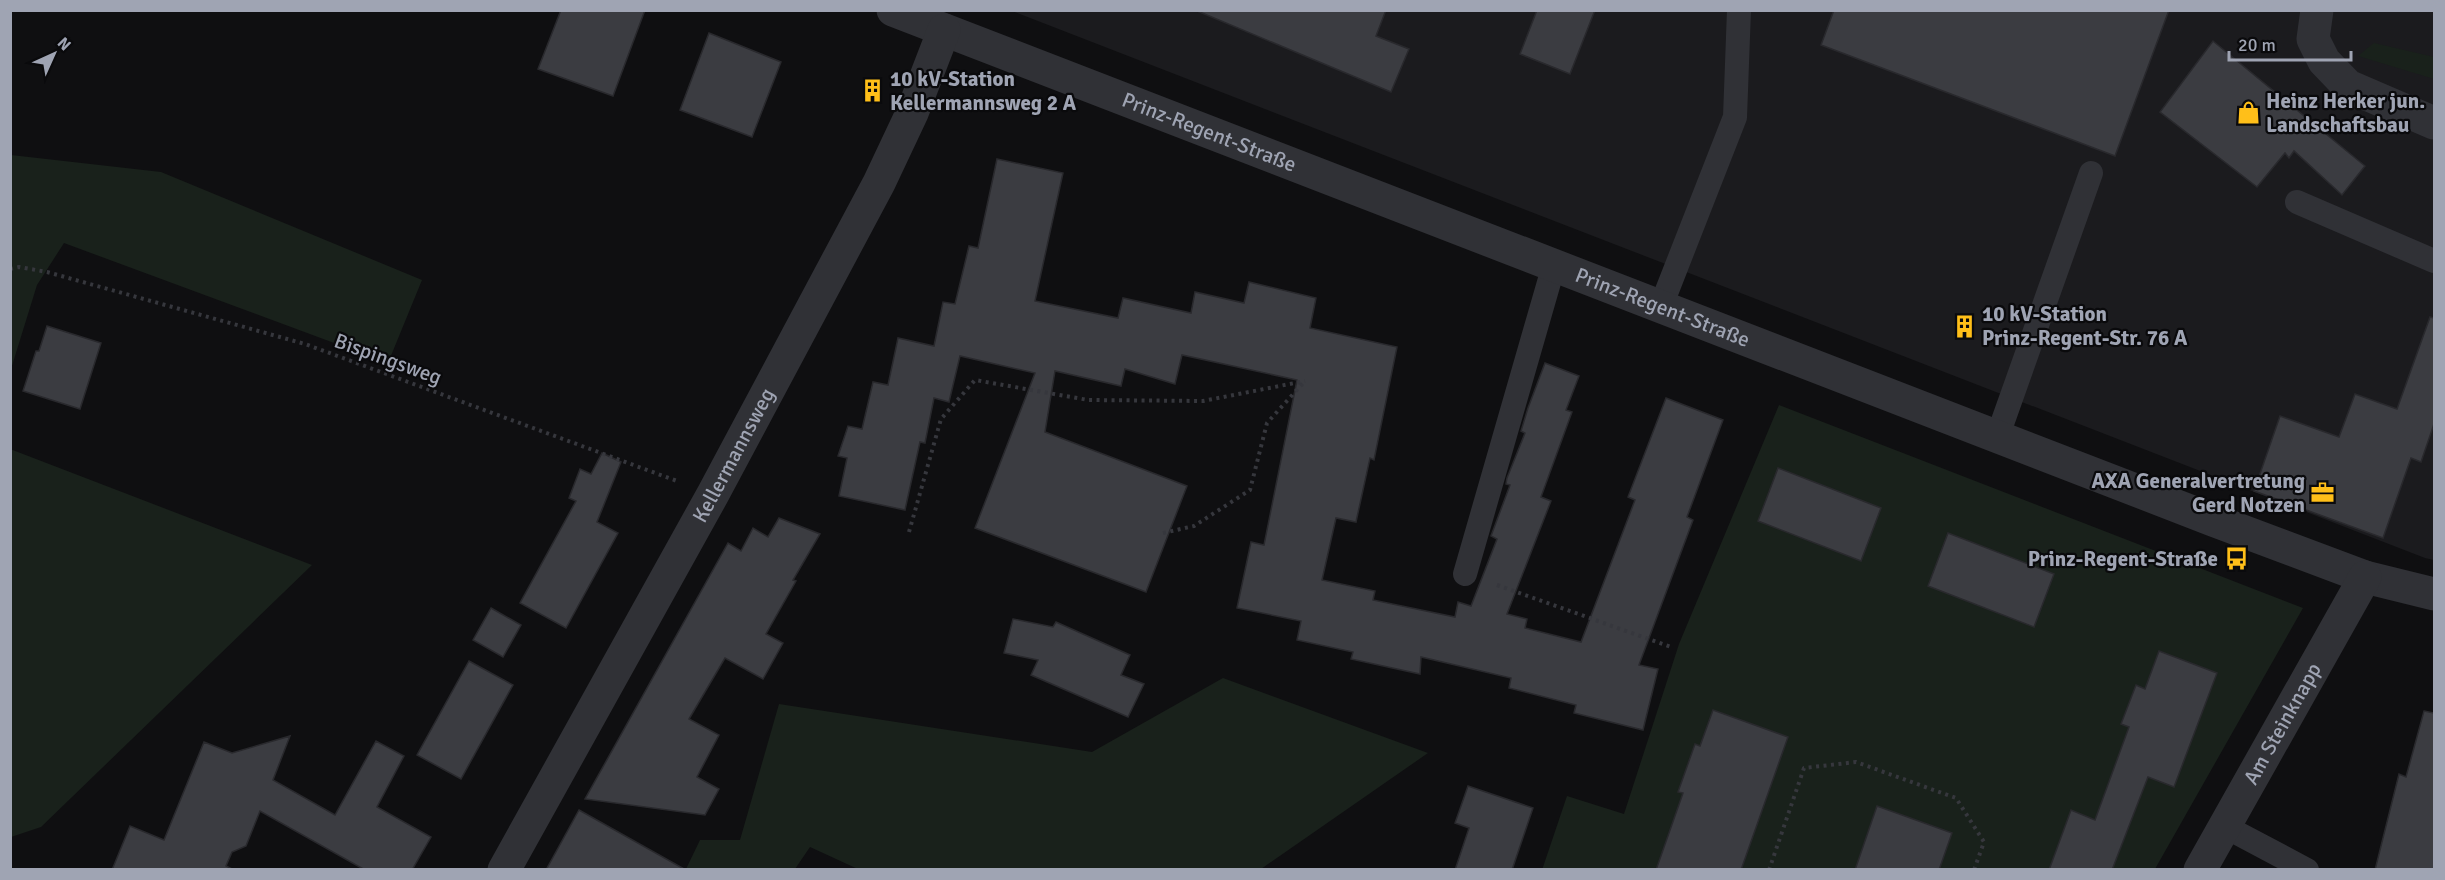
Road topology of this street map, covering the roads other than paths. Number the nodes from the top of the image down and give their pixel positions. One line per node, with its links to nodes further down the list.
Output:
1 (893, 10): 4 (street, Prinz-Regent-Straße)
2 (1739, 10): 10 (lane)
3 (2318, 10): 5 (street)
4 (944, 30): 9 (street, Prinz-Regent-Straße); 16 (street, Kellermannsweg)
5 (2434, 123)
6 (2091, 173): 11 (lane)
7 (2297, 202): 8 (lane)
8 (2434, 261)
9 (1554, 265): 10 (street, Prinz-Regent-Straße); 12 (lane)
10 (1661, 306): 11 (street, Prinz-Regent-Straße)
11 (1998, 435): 13 (street, Prinz-Regent-Straße)
12 (1465, 574)
13 (2365, 577): 14 (street, Prinz-Regent-Straße); 15 (street, Am Steinknapp)
14 (2434, 594)
15 (2224, 826): 17 (street, Am Steinknapp); 18 (lane)
16 (504, 870)
17 (2200, 870)
18 (2307, 870)

